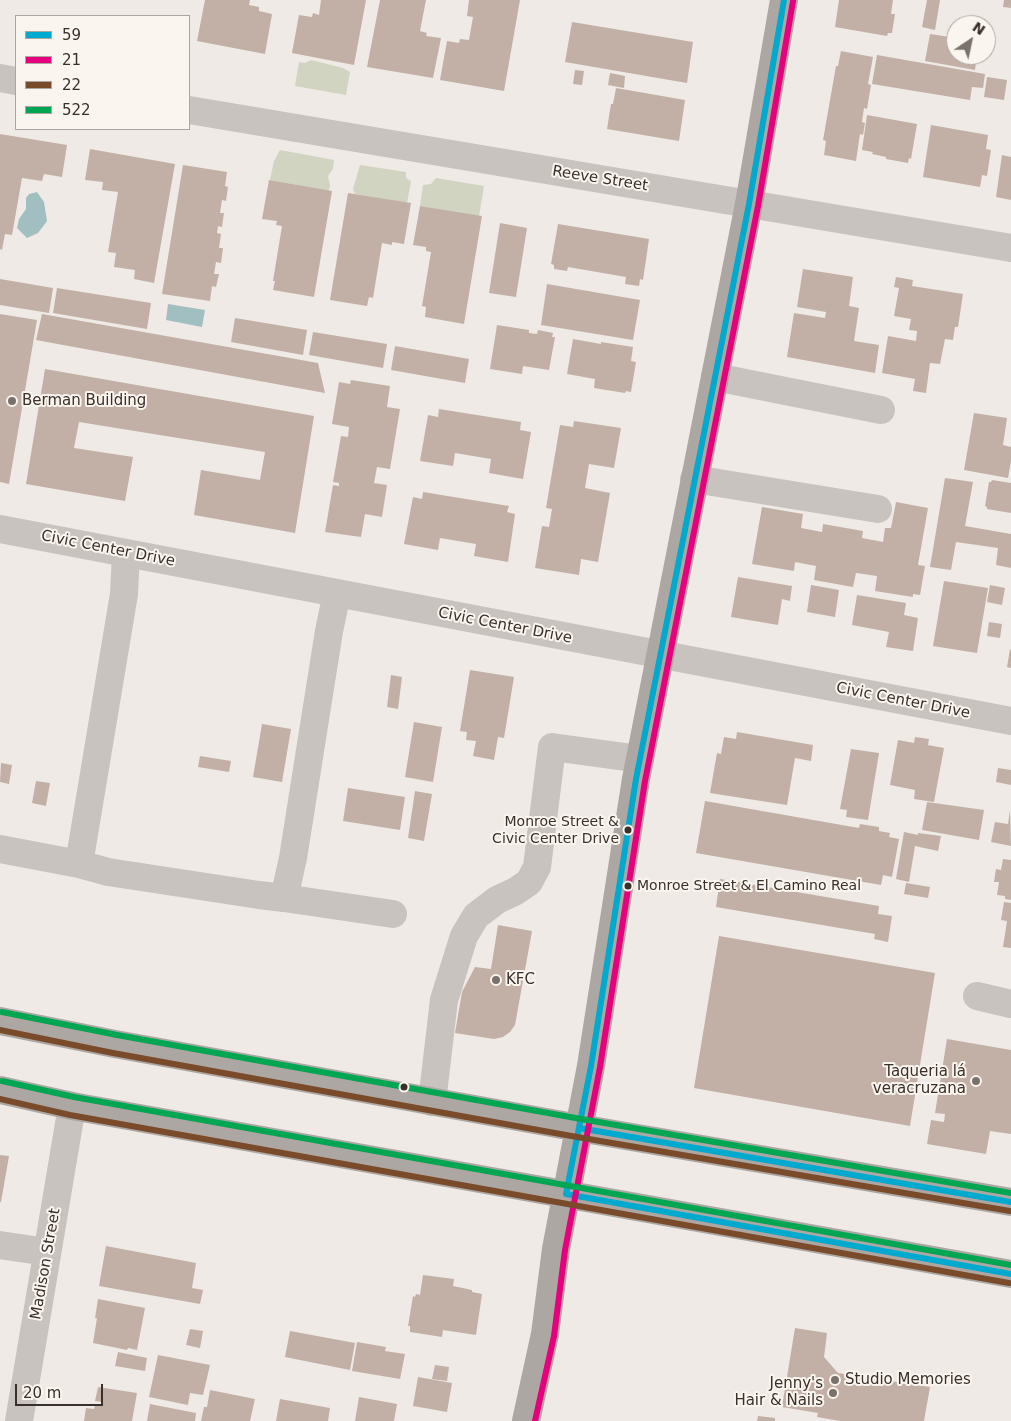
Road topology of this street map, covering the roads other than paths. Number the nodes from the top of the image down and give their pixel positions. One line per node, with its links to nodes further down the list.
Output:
1 (784, 0): 5 (main road)
2 (0, 78): 3 (street)
3 (15, 80)
4 (190, 110): 5 (street, Reeve Street)
5 (749, 204): 6 (street, Reeve Street); 7 (main road)
6 (1011, 248)
7 (715, 377): 8 (street); 9 (main road)
8 (881, 410)
9 (694, 479): 10 (street); 14 (main road)
10 (878, 509)
11 (0, 529): 12 (street, Civic Center Drive)
12 (126, 553): 13 (street, Civic Center Drive); 18 (street)
13 (337, 593): 14 (street, Civic Center Drive); 19 (street)
14 (660, 655): 15 (street, Civic Center Drive); 16 (main road)
15 (1011, 721)
16 (640, 758): 25 (street); 27 (main road)
17 (0, 850): 18 (street)
18 (79, 864): 19 (street)
19 (284, 898): 20 (street)
20 (393, 914)
21 (977, 996): 22 (street)
22 (1011, 1004)
23 (0, 1021): 25 (main road)
24 (0, 1090): 26 (main road)
25 (432, 1102): 27 (main road)
26 (72, 1106): 28 (main road); 31 (street, Madison Street)
27 (579, 1128): 28 (main road); 29 (main road)
28 (566, 1194): 32 (main road); 34 (main road)
29 (1011, 1202)
30 (0, 1245): 31 (street)
31 (48, 1252): 33 (street, Madison Street)
32 (1011, 1274)
33 (19, 1421)
34 (526, 1421)

